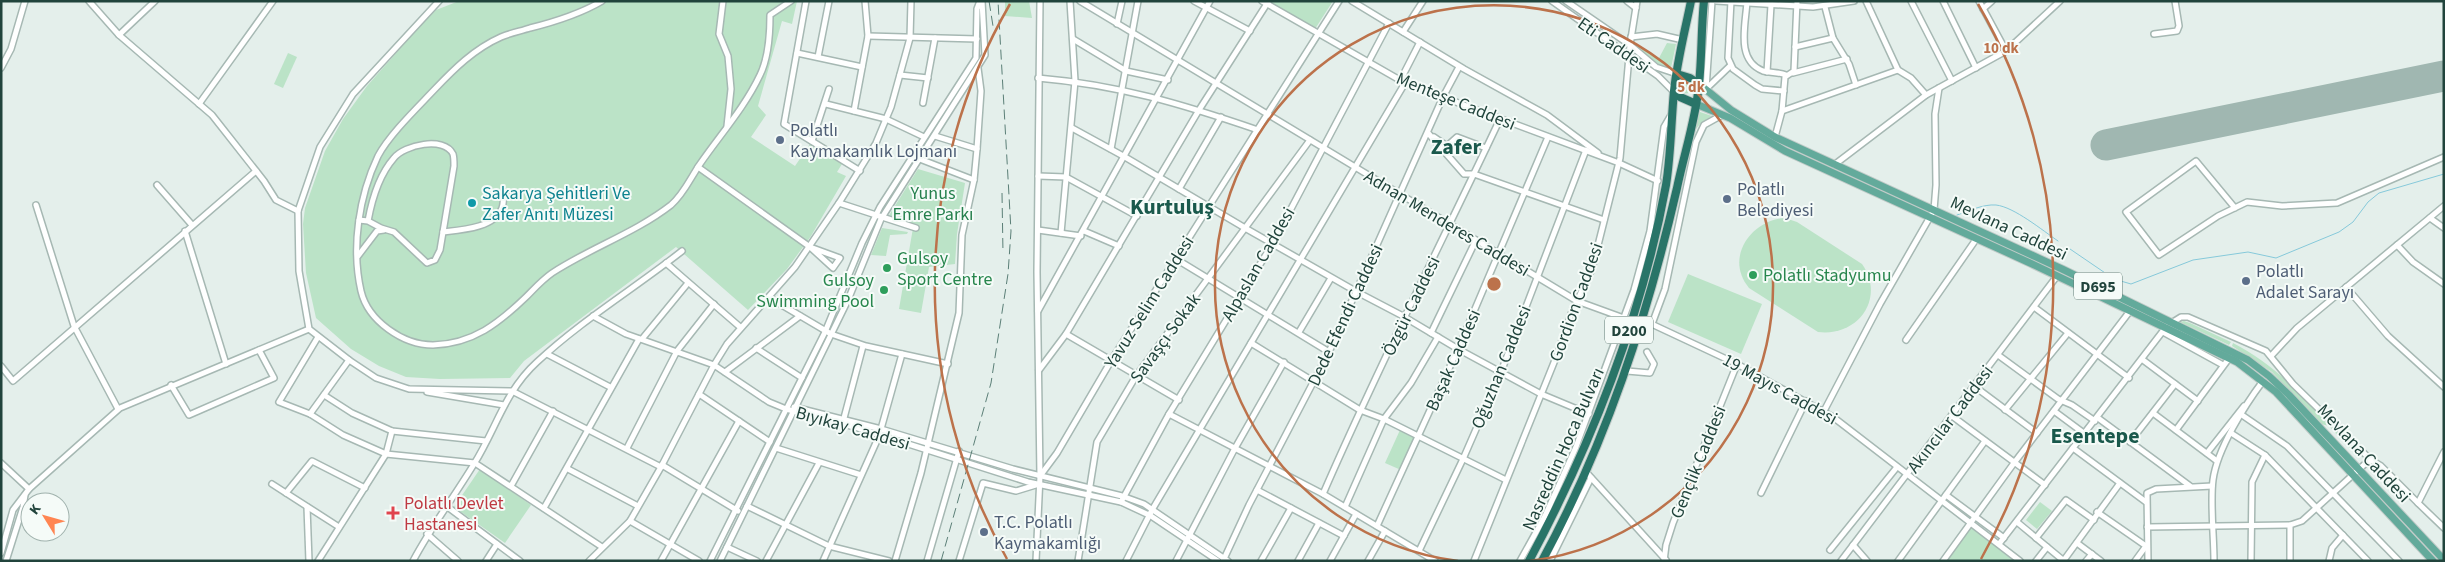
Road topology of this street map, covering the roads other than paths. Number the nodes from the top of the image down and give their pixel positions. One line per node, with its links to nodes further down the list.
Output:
1 (25, 1): 80 (street)
2 (89, 1): 57 (street)
3 (155, 1): 57 (street)
4 (273, 1): 108 (street)
5 (439, 1): 164 (street)
6 (602, 1): 170 (street)
7 (723, 1): 120 (street)
8 (791, 1): 120 (street)
9 (806, 1): 71 (street)
10 (829, 1): 73 (street)
11 (865, 1): 58 (street)
12 (911, 1): 60 (street)
13 (981, 1): 62 (street); 81 (street)
14 (1040, 1): 91 (street)
15 (1070, 1): 64 (street)
16 (1080, 1): 43 (street, Adnan Menderes Caddesi)
17 (1122, 1): 51 (street)
18 (1138, 1): 54 (street)
19 (1194, 1): 47 (street)
20 (1210, 1): 47 (street)
21 (1339, 1): 55 (street, Yavuz Selim Caddesi)
22 (1352, 1): 50 (street)
23 (1423, 1): 53 (street)
24 (1552, 1): 72 (street, Eti Caddesi)
25 (1566, 1): 68 (street, Eti Caddesi)
26 (1627, 1): 48 (street)
27 (1637, 1): 48 (street, Gordion Caddesi)
28 (1691, 1): 65 (highway, D200)
29 (1704, 1): 67 (highway, D200)
30 (1712, 1): 67 (street)
31 (1716, 1): 41 (street)
32 (1854, 1): 46 (street)
33 (1866, 1): 83 (street)
34 (1911, 1): 93 (street)
35 (1943, 1): 82 (street)
36 (1979, 1): 49 (street)
37 (1992, 1): 49 (street)
38 (2060, 1): 70 (street)
39 (2175, 1): 56 (street)
40 (1266, 2): 52 (street); 55 (street, Menteşe Caddesi)
41 (1731, 2): 42 (street); 78 (street)
42 (1747, 2): 45 (street); 85 (street)
43 (1087, 4): 51 (street, Adnan Menderes Caddesi)
44 (1798, 4): 45 (street); 46 (street); 69 (street)
45 (1771, 5): 85 (street)
46 (1825, 7): 63 (street)
47 (1206, 8): 52 (street); 75 (street)
48 (1636, 8): 59 (street, Gordion Caddesi)
49 (1983, 9): 70 (street)
50 (1389, 23): 53 (street); 76 (street, Alpaslan Caddesi)
51 (1117, 24): 54 (street, Adnan Menderes Caddesi)
52 (1250, 31): 96 (street)
53 (1403, 32): 66 (street)
54 (1132, 33): 75 (street, Adnan Menderes Caddesi); 84 (street)
55 (1318, 34): 76 (street, Menteşe Caddesi); 115 (street, Yavuz Selim Caddesi)
56 (2154, 34)
57 (119, 35): 108 (street)
58 (868, 36): 60 (street); 79 (street)
59 (1631, 37): 65 (street); 68 (street, Gordion Caddesi)
60 (910, 38): 61 (street); 87 (street)
61 (935, 38): 62 (street); 90 (street)
62 (977, 38): 124 (street)
63 (1833, 38): 69 (street); 74 (street)
64 (1073, 39): 84 (street); 94 (street)
65 (1683, 40): 88 (highway, D200)
66 (1420, 42): 77 (street); 95 (street)
67 (1704, 43): 100 (highway, D200)
68 (1630, 45): 72 (street, Gordion Caddesi); 88 (street, Eti Caddesi)
69 (1795, 47): 86 (street)
70 (2006, 51): 82 (street)
71 (797, 53): 73 (street); 129 (street)
72 (1629, 56): 98 (street, Eti Caddesi); 140 (street, Gordion Caddesi)
73 (818, 57): 79 (street)
74 (1846, 59): 86 (street); 97 (street)
75 (1179, 60): 92 (street); 96 (street, Adnan Menderes Caddesi)
76 (1368, 63): 95 (street, Menteşe Caddesi); 130 (street, Alpaslan Caddesi)
77 (1459, 66): 105 (street, Dede Efendi Caddesi); 137 (street)
78 (1730, 66): 100 (street); 103 (street)
79 (862, 67): 112 (street)
80 (1, 68)
81 (978, 68): 125 (street); 132 (street)
82 (1976, 68): 93 (street)
83 (1898, 70): 97 (street); 104 (street)
84 (1126, 71): 92 (street); 102 (street)
85 (1767, 72): 89 (street)
86 (1793, 73): 89 (street)
87 (900, 74): 90 (street); 118 (street)
88 (1676, 74): 98 (highway, D200); 100 (highway)
89 (1786, 75): 103 (street)
90 (928, 78): 107 (street)
91 (1038, 78): 94 (street); 147 (street)
92 (1168, 80): 106 (street)
93 (1952, 80): 99 (street)
94 (1076, 81): 102 (street); 121 (street)
95 (1402, 82): 105 (street, Menteşe Caddesi); 143 (street)
96 (1217, 83): 111 (street); 115 (street, Adnan Menderes Caddesi)
97 (1856, 85): 113 (street)
98 (1674, 88): 110 (highway); 114 (highway, Nasreddin Hoca Bulvarı / D200)
99 (1939, 88): 104 (street); 165 (street)
100 (1701, 89): 110 (highway, Nasreddin Hoca Bulvarı / D200); 127 (main road, Mevlana Caddesi / D695)
101 (829, 90): 109 (street)
102 (1122, 90): 106 (street); 133 (street)
103 (1784, 91): 113 (street)
104 (1926, 95): 141 (street)
105 (1443, 97): 119 (street, Menteşe Caddesi); 123 (street, Dede Efendi Caddesi)
106 (1158, 98): 111 (street); 136 (street)
107 (923, 103)
108 (199, 104): 144 (street)
109 (826, 104): 112 (street); 129 (street)
110 (1696, 104): 116 (main road, Mevlana Caddesi / D695); 173 (highway, Nasreddin Hoca Bulvarı / D200)
111 (1199, 110): 117 (street); 149 (street)
112 (854, 111): 118 (street)
113 (1782, 111): 127 (street)
114 (1673, 113): 151 (street); 217 (highway, Nasreddin Hoca Bulvarı / D200)
115 (1268, 114): 122 (street, Yavuz Selim Caddesi); 128 (street, Adnan Menderes Caddesi)
116 (1722, 115): 165 (main road, Mevlana Caddesi / D695); 176 (street)
117 (1221, 118): 122 (street); 153 (street)
118 (886, 119): 124 (street); 145 (street)
119 (1500, 119): 126 (street, Menteşe Caddesi); 131 (street, Özgür Caddesi)
120 (727, 127): 142 (street)
121 (1072, 128): 133 (street); 148 (street)
122 (1258, 130): 161 (street, Yavuz Selim Caddesi)
123 (1428, 133): 131 (street); 146 (street); 156 (street, Dede Efendi Caddesi)
124 (924, 136): 135 (street)
125 (935, 136): 132 (street); 139 (street)
126 (1548, 137): 134 (street, Menteşe Caddesi); 155 (street, Başak Caddesi)
127 (1775, 138): 141 (main road, Mevlana Caddesi / D695)
128 (1310, 140): 130 (street, Adnan Menderes Caddesi); 178 (street, Savaşçı Sokak)
129 (812, 142): 145 (street)
130 (1322, 148): 143 (street, Adnan Menderes Caddesi); 188 (street, Alpaslan Caddesi)
131 (1486, 148): 146 (street, Özgür Caddesi)
132 (977, 149): 150 (street)
133 (1112, 149): 136 (street)
134 (1586, 150): 137 (street, Menteşe Caddesi); 162 (street, Oğuzhan Caddesi)
135 (912, 156): 139 (street); 166 (street)
136 (1125, 157): 149 (street); 157 (street)
137 (1604, 157): 140 (street, Menteşe Caddesi)
138 (2444, 157): 163 (street)
139 (920, 159): 150 (street); 168 (street)
140 (1619, 162): 151 (street, Menteşe Caddesi); 171 (street, Gordion Caddesi)
141 (1834, 164): 165 (main road, Mevlana Caddesi / D695)
142 (698, 167): 190 (street); 194 (street)
143 (1356, 168): 156 (street, Adnan Menderes Caddesi); 196 (street)
144 (256, 171): 164 (street); 174 (street)
145 (860, 171): 158 (street)
146 (1474, 174): 155 (street); 175 (street, Özgür Caddesi)
147 (1038, 176): 148 (street); 181 (street)
148 (1066, 177): 157 (street); 184 (street)
149 (1160, 178): 153 (street); 167 (street)
150 (974, 180): 253 (street)
151 (1658, 181): 217 (street)
152 (157, 185): 174 (street)
153 (1178, 189): 161 (street)
154 (504, 192): 183 (street)
155 (1524, 194): 162 (street); 193 (street, Başak Caddesi)
156 (1400, 195): 175 (street, Adnan Menderes Caddesi); 205 (street, Dede Efendi Caddesi)
157 (1103, 197): 167 (street); 185 (street)
158 (839, 203): 166 (street); 190 (street)
159 (36, 204): 221 (street)
160 (2444, 206): 169 (street)
161 (1210, 207): 178 (street); 195 (street, Yavuz Selim Caddesi)
162 (1564, 207): 171 (street); 199 (street, Oğuzhan Caddesi)
163 (2235, 208): 163 (street)
164 (298, 211): 223 (street)
165 (1933, 214): 186 (main road, Mevlana Caddesi / D695); 219 (main road, Mevlana Caddesi / D695); 289 (street)
166 (876, 216): 168 (street); 226 (street)
167 (1138, 216): 191 (street)
168 (883, 217): 177 (street); 226 (street)
169 (2430, 218): 179 (street); 189 (street)
170 (359, 220): 172 (street); 194 (street)
171 (1604, 220): 208 (street, Gordion Caddesi)
172 (368, 221): 180 (street); 183 (street)
173 (1668, 224): 176 (street); 218 (highway, Nasreddin Hoca Bulvarı / D200)
174 (192, 225): 182 (street)
175 (1450, 225): 187 (street, Adnan Menderes Caddesi); 216 (street, Özgür Caddesi)
176 (1677, 225): 220 (street)
177 (916, 228)
178 (1245, 228): 188 (street); 200 (street, Savaşçı Sokak)
179 (2444, 228)
180 (387, 230): 183 (street); 194 (street)
181 (1038, 230): 184 (street); 212 (street)
182 (185, 231): 221 (street); 252 (street)
183 (443, 232)
184 (1061, 233): 185 (street)
185 (1082, 233): 191 (street); 212 (street)
186 (1978, 238): 198 (main road, Mevlana Caddesi / D695); 233 (street)
187 (1476, 240): 193 (street, Adnan Menderes Caddesi); 227 (street)
188 (1273, 243): 196 (street); 207 (street, Alpaslan Caddesi)
189 (2397, 245): 203 (street); 204 (street)
190 (810, 246): 190 (street); 206 (street)
191 (1119, 246): 229 (street)
192 (682, 250): 197 (street)
193 (1499, 254): 199 (street, Adnan Menderes Caddesi); 237 (street, Başak Caddesi)
194 (357, 256)
195 (1176, 259): 200 (street); 250 (street, Yavuz Selim Caddesi)
196 (1300, 260): 201 (street); 213 (street)
197 (666, 263): 202 (street); 214 (street)
198 (2057, 276): 210 (street, Akıncılar Caddesi); 211 (main road, Mevlana Caddesi / D695)
199 (1538, 277): 208 (street, Adnan Menderes Caddesi); 261 (street, Oğuzhan Caddesi)
200 (1208, 278): 207 (street); 262 (street, Savaşçı Sokak)
201 (1331, 278): 205 (street); 225 (street)
202 (688, 282): 209 (street); 232 (street)
203 (2444, 284)
204 (2346, 287): 246 (street); 272 (street)
205 (1356, 292): 216 (street); 240 (street, Dede Efendi Caddesi)
206 (770, 298): 215 (street); 222 (street)
207 (1240, 298): 213 (street); 278 (street, Alpaslan Caddesi)
208 (1578, 301): 217 (street, Adnan Menderes Caddesi); 276 (street, Gordion Caddesi)
209 (714, 304): 222 (street); 239 (street)
210 (2034, 307): 228 (street); 245 (street, Akıncılar Caddesi)
211 (2130, 311): 224 (main road, Mevlana Caddesi / D695); 244 (street)
212 (1038, 312): 258 (street)
213 (1268, 314): 225 (street); 234 (street)
214 (594, 316): 232 (street); 242 (street)
215 (800, 316): 226 (street); 236 (street)
216 (1406, 318): 227 (street); 286 (street, Özgür Caddesi)
217 (1628, 320): 294 (street); 451 (highway, Nasreddin Hoca Bulvarı / D200)
218 (1643, 320): 220 (street, 19 Mayıs Caddesi); 259 (highway, Nasreddin Hoca Bulvarı / D200)
219 (2173, 322): 246 (street); 338 (main road, Mevlana Caddesi / D695)
220 (1652, 324): 254 (street, 19 Mayıs Caddesi)
221 (74, 326): 257 (street); 284 (street)
222 (740, 327): 255 (street)
223 (309, 329): 230 (street); 238 (street)
224 (2165, 330): 247 (main road, Mevlana Caddesi / D695); 249 (street); 256 (street)
225 (1298, 332): 240 (street)
226 (828, 333): 235 (street); 263 (street); 285 (street)
227 (1431, 333): 231 (street)
228 (2068, 333): 244 (street); 265 (street)
229 (1066, 334): 250 (street); 258 (street)
230 (318, 337): 248 (street); 292 (street)
231 (1438, 337): 237 (street); 298 (street)
232 (640, 339): 239 (street); 270 (street)
233 (1906, 340)
234 (1251, 342): 251 (street); 305 (street)
235 (863, 346): 243 (street); 297 (street)
236 (756, 348): 260 (street); 263 (street)
237 (1458, 349): 261 (street); 310 (street, Başak Caddesi)
238 (260, 350): 252 (street); 269 (street)
239 (677, 351): 255 (street); 316 (street)
240 (1329, 352): 267 (street, Dede Efendi Caddesi)
241 (1647, 352): 259 (street)
242 (547, 354): 270 (street); 274 (street)
243 (902, 354): 253 (street); 301 (street)
244 (2097, 354): 264 (street); 280 (street)
245 (1998, 355): 265 (street); 271 (street, Akıncılar Caddesi)
246 (2271, 356): 328 (street)
247 (2230, 357): 256 (street); 266 (main road, Mevlana Caddesi / D695)
248 (349, 360): 273 (street); 277 (street)
249 (2143, 360): 264 (street); 268 (street)
250 (1112, 361): 262 (street); 342 (street, Yavuz Selim Caddesi)
251 (1284, 362): 267 (street); 320 (street)
252 (226, 364): 269 (street)
253 (948, 364): 315 (street)
254 (1737, 364): 279 (street, 19 Mayıs Caddesi); 419 (street, Gençlik Caddesi)
255 (714, 365): 260 (street); 275 (street)
256 (2223, 365): 281 (street)
257 (1, 366)
258 (1039, 370): 342 (street)
259 (1627, 371): 340 (highway, Nasreddin Hoca Bulvarı / D200)
260 (724, 372): 285 (street)
261 (1501, 372): 276 (street); 327 (street, Oğuzhan Caddesi)
262 (1136, 376): 278 (street); 353 (street, Savaşçı Sokak)
263 (802, 378): 285 (street)
264 (2129, 378): 299 (street)
265 (2030, 379): 280 (street); 287 (street)
266 (2264, 380): 282 (street); 338 (main road, Mevlana Caddesi / D695)
267 (1314, 382): 286 (street); 336 (street, Dede Efendi Caddesi)
268 (2175, 384): 281 (street); 291 (street)
269 (171, 385): 284 (street)
270 (610, 386): 302 (street)
271 (1974, 386): 287 (street); 296 (street, Akıncılar Caddesi)
272 (2444, 387)
273 (409, 389): 274 (street); 283 (street)
274 (512, 391): 283 (street); 288 (street)
275 (700, 394): 300 (street); 334 (street)
276 (1541, 394): 294 (street); 343 (street, Gordion Caddesi)
277 (324, 395): 292 (street); 304 (street)
278 (1178, 400): 293 (street, Alpaslan Caddesi)
279 (1806, 401): 289 (street, 19 Mayıs Caddesi); 358 (street)
280 (2061, 401): 290 (street); 299 (street)
281 (2198, 401): 303 (street)
282 (2248, 403): 295 (street); 322 (street)
283 (504, 405): 311 (street)
284 (118, 409): 354 (street)
285 (791, 409): 297 (street, Bıyıkay Caddesi); 309 (street, Bıyıkay Caddesi); 313 (street); 317 (street)
286 (1360, 410): 298 (street); 360 (street, Özgür Caddesi)
287 (2005, 410): 306 (street)
288 (553, 411): 302 (street); 348 (street)
289 (1824, 411): 335 (street, 19 Mayıs Caddesi)
290 (2054, 411): 306 (street); 308 (street)
291 (2153, 413): 303 (street); 314 (street)
292 (310, 414): 323 (street)
293 (1169, 414): 305 (street); 363 (street, Alpaslan Caddesi)
294 (1589, 414): 450 (street)
295 (2242, 415): 307 (street); 361 (street)
296 (1952, 416): 312 (street); 341 (street, Akıncılar Caddesi)
297 (844, 418): 301 (street, Bıyıkay Caddesi)
298 (1384, 419): 310 (street); 372 (street)
299 (2096, 420): 308 (street); 314 (street)
300 (739, 421): 313 (street); 350 (street)
301 (881, 429): 309 (street); 315 (street, Bıyıkay Caddesi)
302 (589, 430): 316 (street); 337 (street)
303 (2176, 430): 322 (street)
304 (392, 431): 311 (street); 323 (street)
305 (1199, 431): 320 (street); 379 (street)
306 (2037, 433): 331 (street)
307 (2231, 433): 324 (street); 329 (street)
308 (2085, 434): 318 (street)
309 (879, 436): 319 (street, Bıyıkay Caddesi); 339 (street)
310 (1419, 438): 327 (street); 393 (street, Başak Caddesi)
311 (486, 441): 333 (street)
312 (1985, 441): 331 (street); 362 (street)
313 (770, 442): 376 (street)
314 (2130, 442): 351 (street)
315 (929, 443): 319 (street); 321 (street, Bıyıkay Caddesi)
316 (627, 448): 334 (street)
317 (776, 448): 330 (street); 370 (street)
318 (2073, 448): 344 (street); 347 (street)
319 (927, 449): 326 (street, Bıyıkay Caddesi); 436 (street)
320 (1234, 450): 336 (street); 400 (street)
321 (959, 452): 326 (street); 342 (street, Bıyıkay Caddesi)
322 (2207, 453): 329 (street)
323 (386, 454): 333 (street); 352 (street)
324 (2265, 454): 375 (street); 390 (street)
325 (2443, 455): 367 (street)
326 (956, 459): 346 (street, Bıyıkay Caddesi); 437 (street)
327 (1463, 459): 343 (street); 414 (street, Oğuzhan Caddesi)
328 (2371, 460): 338 (street); 367 (street)
329 (2218, 461): 349 (street)
330 (819, 463): 339 (street); 388 (street)
331 (2014, 463): 347 (street); 382 (street)
332 (1, 464): 354 (street)
333 (475, 464): 348 (street); 368 (street)
334 (662, 466): 350 (street); 369 (street)
335 (1897, 466): 341 (street, 19 Mayıs Caddesi); 413 (street)
336 (1269, 467): 355 (street, Dede Efendi Caddesi); 360 (street)
337 (568, 469): 369 (street); 373 (street)
338 (2356, 472): 361 (street); 420 (main road, Mevlana Caddesi / D695); 471 (main road, Mevlana Caddesi / D695)
339 (861, 475): 408 (street)
340 (1588, 475): 419 (street); 452 (highway, Nasreddin Hoca Bulvarı / D200); 453 (street)
341 (1907, 475): 365 (street, 19 Mayıs Caddesi); 407 (street, Akıncılar Caddesi)
342 (1040, 476): 346 (street); 353 (street, Bıyıkay Caddesi)
343 (1506, 480): 449 (street, Gordion Caddesi)
344 (2120, 483): 366 (street); 377 (street)
345 (272, 484): 357 (street)
346 (1039, 484): 359 (street, Bıyıkay Caddesi); 438 (street); 439 (street)
347 (2045, 485): 385 (street)
348 (510, 486): 373 (street)
349 (2212, 486): 351 (street); 389 (street)
350 (700, 487): 376 (street); 404 (street)
351 (2190, 487): 366 (street)
352 (365, 488): 357 (street); 392 (street)
353 (1090, 488): 359 (street, Savaşçı Sokak); 363 (street, Bıyıkay Caddesi)
354 (29, 489): 356 (street)
355 (1257, 490): 374 (street); 418 (street, Dede Efendi Caddesi)
356 (27, 492)
357 (286, 493): 371 (street)
358 (1761, 493)
359 (1089, 494): 363 (street, Bıyıkay Caddesi); 440 (street, Savaşçı Sokak)
360 (1323, 494): 372 (street)
361 (2333, 494): 375 (street); 470 (street)
362 (1946, 495): 365 (street); 382 (street)
363 (1122, 499): 379 (street, Bıyıkay Caddesi)
364 (20, 501): 415 (street)
365 (1942, 502): 387 (street, 19 Mayıs Caddesi); 456 (street)
366 (2146, 502): 394 (street)
367 (2418, 503): 395 (street)
368 (445, 505): 397 (street); 403 (street)
369 (638, 506): 384 (street)
370 (747, 506): 378 (street); 388 (street)
371 (307, 507): 392 (street); 422 (street)
372 (1345, 507): 380 (street)
373 (544, 508): 410 (street)
374 (1291, 508): 386 (street); 444 (street)
375 (2316, 508): 391 (street); 399 (street)
376 (736, 510): 378 (street); 430 (street)
377 (2098, 512): 383 (street); 409 (street)
378 (743, 513): 411 (street)
379 (1151, 513): 400 (street, Bıyıkay Caddesi); 441 (street)
380 (1356, 514): 393 (street); 398 (street)
381 (20, 517): 421 (street)
382 (1975, 517): 387 (street); 401 (street)
383 (2094, 520): 402 (street); 406 (street)
384 (630, 521): 404 (street); 410 (street)
385 (2017, 522): 401 (street); 402 (street)
386 (1319, 523): 398 (street); 445 (street)
387 (1971, 523): 405 (street, 19 Mayıs Caddesi); 457 (street)
388 (785, 524): 408 (street); 433 (street)
389 (2214, 525): 390 (street); 394 (street); 465 (street)
390 (2251, 525): 391 (street); 466 (street)
391 (2290, 525): 467 (street)
392 (339, 526): 423 (street)
393 (1377, 526): 396 (street)
394 (2147, 527): 409 (street)
395 (2444, 528)
396 (1385, 530): 414 (street); 447 (street)
397 (427, 534): 424 (street); 425 (street)
398 (1344, 536): 446 (street)
399 (2343, 536): 468 (street); 469 (street)
400 (1188, 538): 418 (street, Bıyıkay Caddesi); 442 (street); 443 (street, Bıyıkay Caddesi)
401 (2004, 538): 405 (street)
402 (2036, 538): 412 (street)
403 (497, 544): 426 (street); 427 (street)
404 (670, 544): 428 (street); 429 (street)
405 (1999, 544): 458 (street, 19 Mayıs Caddesi)
406 (2077, 544): 416 (street); 460 (street)
407 (1853, 545): 454 (street, Akıncılar Caddesi); 455 (street)
408 (829, 546): 434 (street); 435 (street)
409 (2146, 546): 463 (street); 464 (street)
410 (602, 547): 417 (street)
411 (727, 547): 431 (street); 432 (street)
412 (2047, 547): 459 (street); 460 (street)
413 (1830, 550)
414 (1419, 551): 448 (street)
415 (1, 553)
416 (2092, 554): 461 (street); 462 (street)
417 (591, 560)
418 (1225, 560)
419 (1665, 560)
420 (2444, 560)
421 (6, 561)
422 (309, 561)
423 (318, 561)
424 (413, 561)
425 (458, 561)
426 (486, 561)
427 (520, 561)
428 (661, 561)
429 (699, 561)
430 (710, 561)
431 (720, 561)
432 (757, 561)
433 (766, 561)
434 (823, 561)
435 (889, 561)
436 (895, 561)
437 (927, 561)
438 (959, 561)
439 (1036, 561)
440 (1078, 561)
441 (1126, 561)
442 (1176, 561)
443 (1218, 561)
444 (1261, 561)
445 (1298, 561)
446 (1330, 561)
447 (1368, 561)
448 (1435, 561)
449 (1474, 561)
450 (1520, 561)
451 (1529, 561)
452 (1542, 561)
453 (1550, 561)
454 (1841, 561)
455 (1866, 561)
456 (1898, 561)
457 (1943, 561)
458 (2020, 561)
459 (2036, 561)
460 (2064, 561)
461 (2086, 561)
462 (2101, 561)
463 (2135, 561)
464 (2148, 561)
465 (2214, 561)
466 (2251, 561)
467 (2290, 561)
468 (2329, 561)
469 (2368, 561)
470 (2399, 561)
471 (2433, 561)

